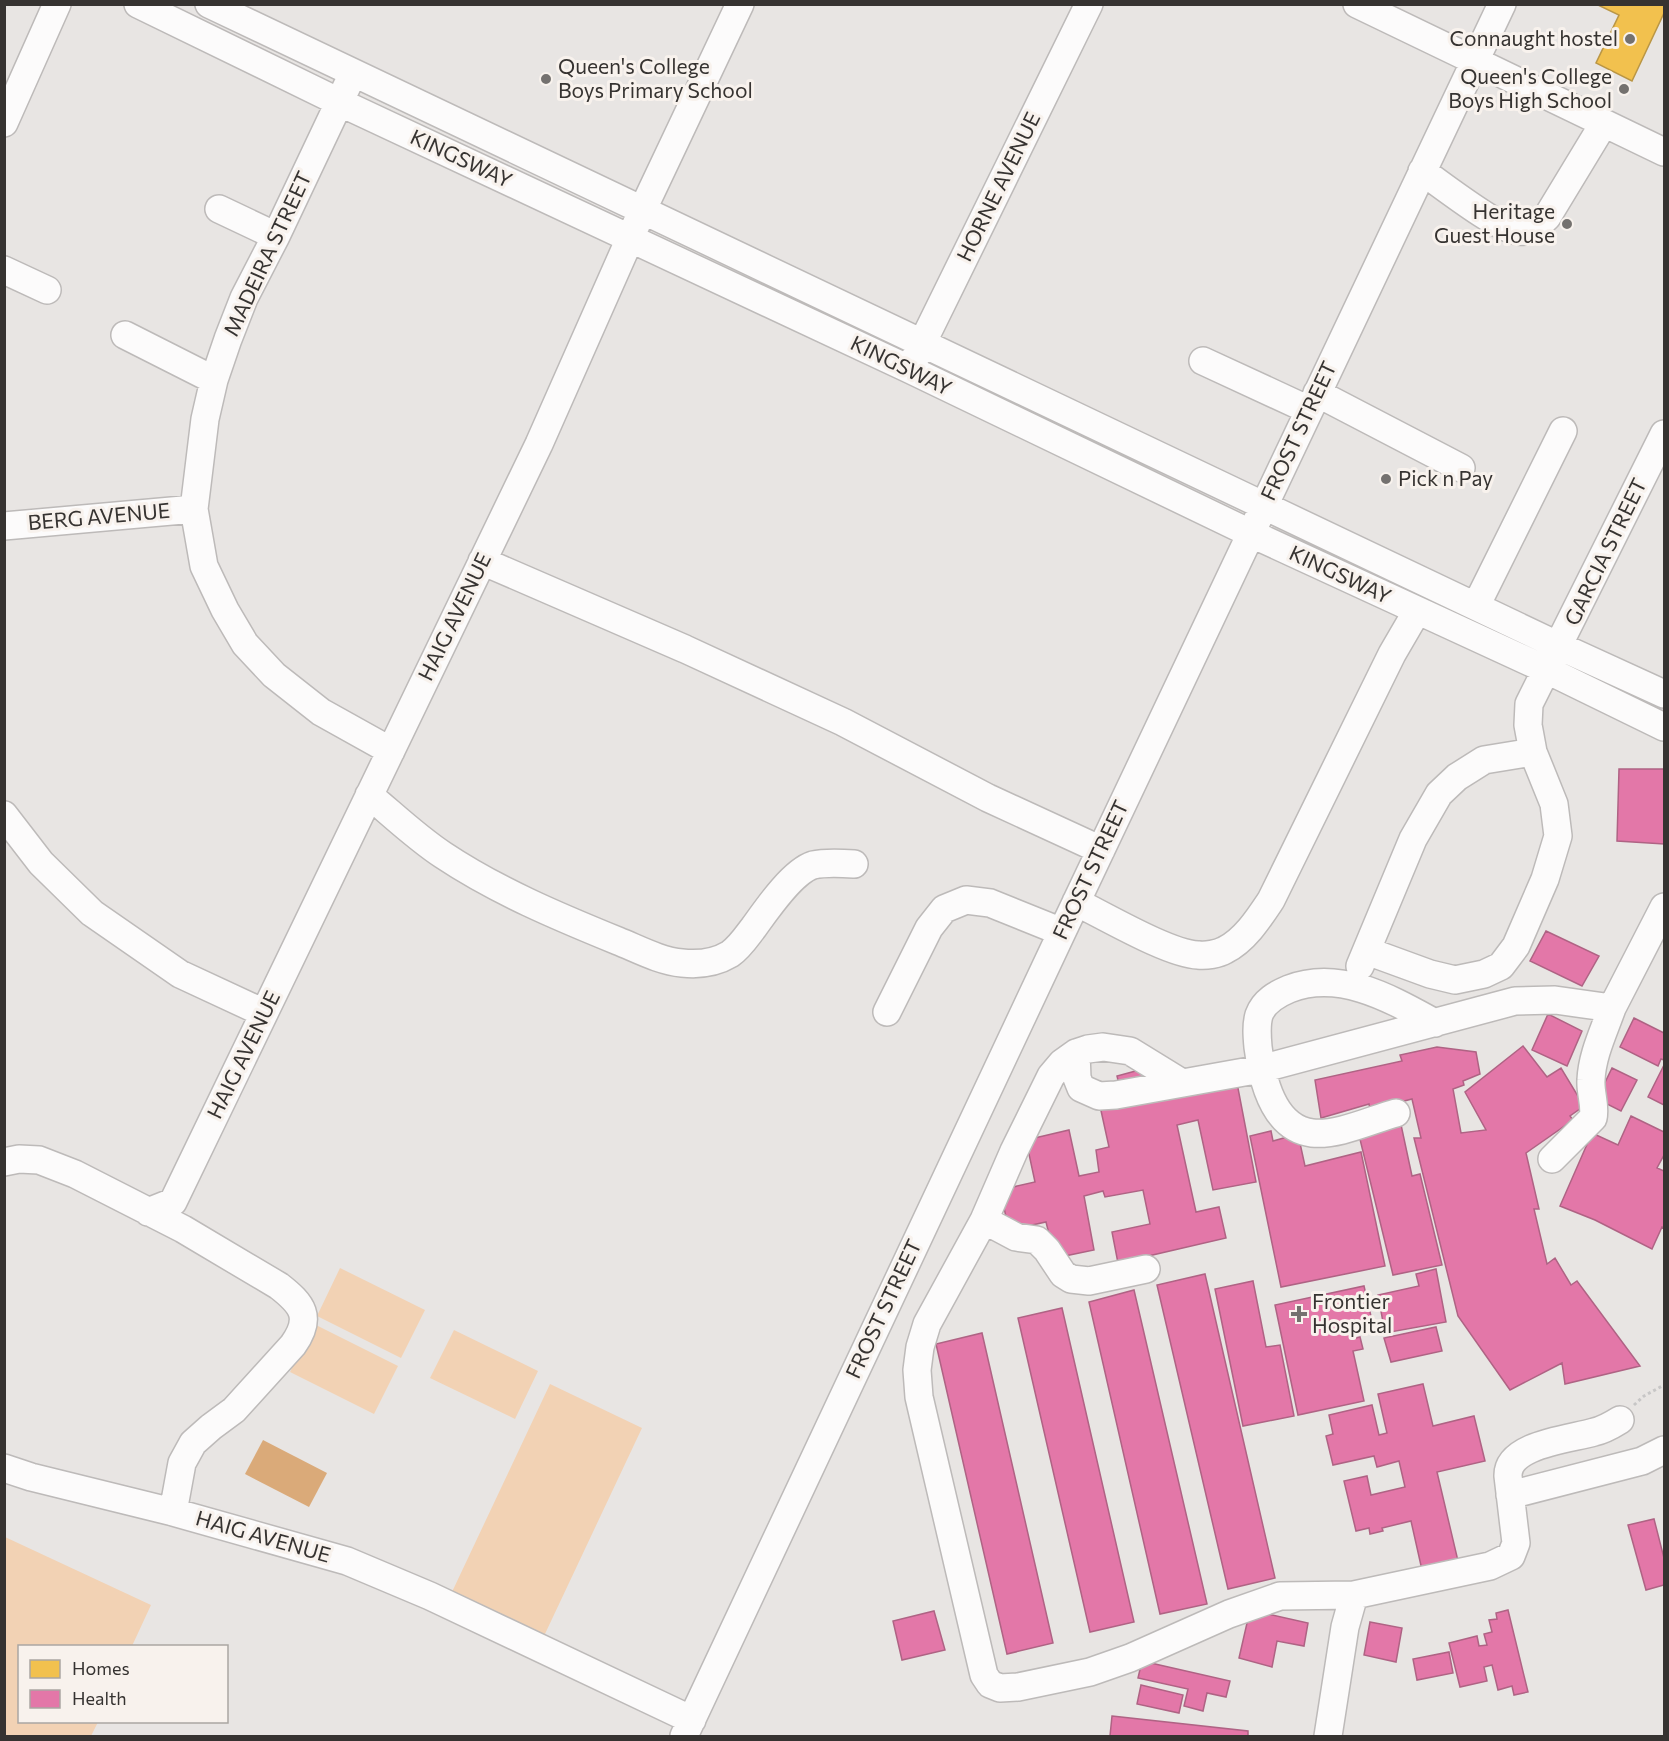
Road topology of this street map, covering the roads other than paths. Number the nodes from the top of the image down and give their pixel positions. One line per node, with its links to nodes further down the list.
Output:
1 (57, 4): 11 (street)
2 (138, 4): 10 (street, KINGSWAY)
3 (209, 4): 9 (street, KINGSWAY)
4 (741, 4): 16 (street, HAIG AVENUE)
5 (1089, 4): 22 (street, HORNE AVENUE)
6 (1357, 4): 8 (street)
7 (1502, 4): 8 (street, FROST STREET)
8 (1474, 61): 12 (street); 14 (street, FROST STREET)
9 (353, 73): 10 (street, MADEIRA STREET); 16 (street, KINGSWAY)
10 (339, 102): 17 (street, MADEIRA STREET); 18 (street, KINGSWAY)
11 (4, 123)
12 (1604, 123): 13 (street); 14 (street)
13 (1665, 152)
14 (1422, 171): 26 (street, FROST STREET)
15 (219, 209): 17 (street)
16 (643, 209): 18 (street, HAIG AVENUE); 22 (street, KINGSWAY)
17 (276, 236): 25 (street, MADEIRA STREET)
18 (631, 238): 24 (street, KINGSWAY); 34 (street, HAIG AVENUE)
19 (4, 270): 20 (street)
20 (47, 290)
21 (125, 335): 25 (street)
22 (921, 344): 24 (street, HORNE AVENUE); 30 (street, KINGSWAY)
23 (1203, 361): 26 (street)
24 (909, 369): 33 (street, KINGSWAY)
25 (214, 380): 31 (street, MADEIRA STREET)
26 (1313, 402): 29 (street); 30 (street, FROST STREET)
27 (1563, 431): 35 (street)
28 (1665, 434): 37 (street, GARCIA STREET)
29 (1461, 468)
30 (1264, 505): 33 (street, FROST STREET); 35 (street, KINGSWAY)
31 (194, 509): 32 (street, BERG AVENUE); 41 (street, MADEIRA STREET)
32 (4, 526)
33 (1252, 534): 36 (street, KINGSWAY); 45 (street, FROST STREET)
34 (482, 561): 41 (street, HAIG AVENUE); 45 (street)
35 (1476, 606): 37 (street, KINGSWAY)
36 (1417, 611): 38 (street, KINGSWAY); 47 (street)
37 (1559, 646): 38 (street, GARCIA STREET); 39 (street, KINGSWAY)
38 (1547, 670): 40 (street, KINGSWAY); 42 (street, GARCIA STREET)
39 (1665, 694)
40 (1665, 727)
41 (391, 751): 43 (street, HAIG AVENUE)
42 (1533, 752): 50 (street); 50 (street, GARCIA STREET)
43 (369, 795): 46 (street); 54 (street, HAIG AVENUE)
44 (4, 815): 54 (street)
45 (1101, 850): 47 (street, FROST STREET)
46 (854, 864)
47 (1076, 902): 49 (street, FROST STREET)
48 (1665, 907): 52 (street)
49 (1062, 932): 53 (street); 73 (street, FROST STREET)
50 (1367, 951): 51 (street)
51 (1351, 986): 55 (street); 57 (street)
52 (1612, 1008): 55 (street); 60 (street)
53 (887, 1012)
54 (264, 1013): 62 (street, HAIG AVENUE)
55 (1435, 1023): 57 (street)
56 (1076, 1053): 58 (street); 58 (street); 64 (street)
57 (1261, 1069): 58 (street); 59 (street)
58 (1182, 1083)
59 (1396, 1113)
60 (1552, 1159)
61 (4, 1162): 63 (street)
62 (173, 1202): 63 (street); 65 (street)
63 (148, 1212): 65 (street)
64 (984, 1220): 66 (street); 72 (street)
65 (183, 1229): 71 (street)
66 (1146, 1269)
67 (1620, 1420): 70 (street)
68 (1665, 1450): 70 (street)
69 (4, 1468): 71 (street, HAIG AVENUE)
70 (1510, 1494): 72 (street)
71 (173, 1512): 73 (street, HAIG AVENUE)
72 (1354, 1595): 74 (street)
73 (688, 1728)
74 (1328, 1737)

